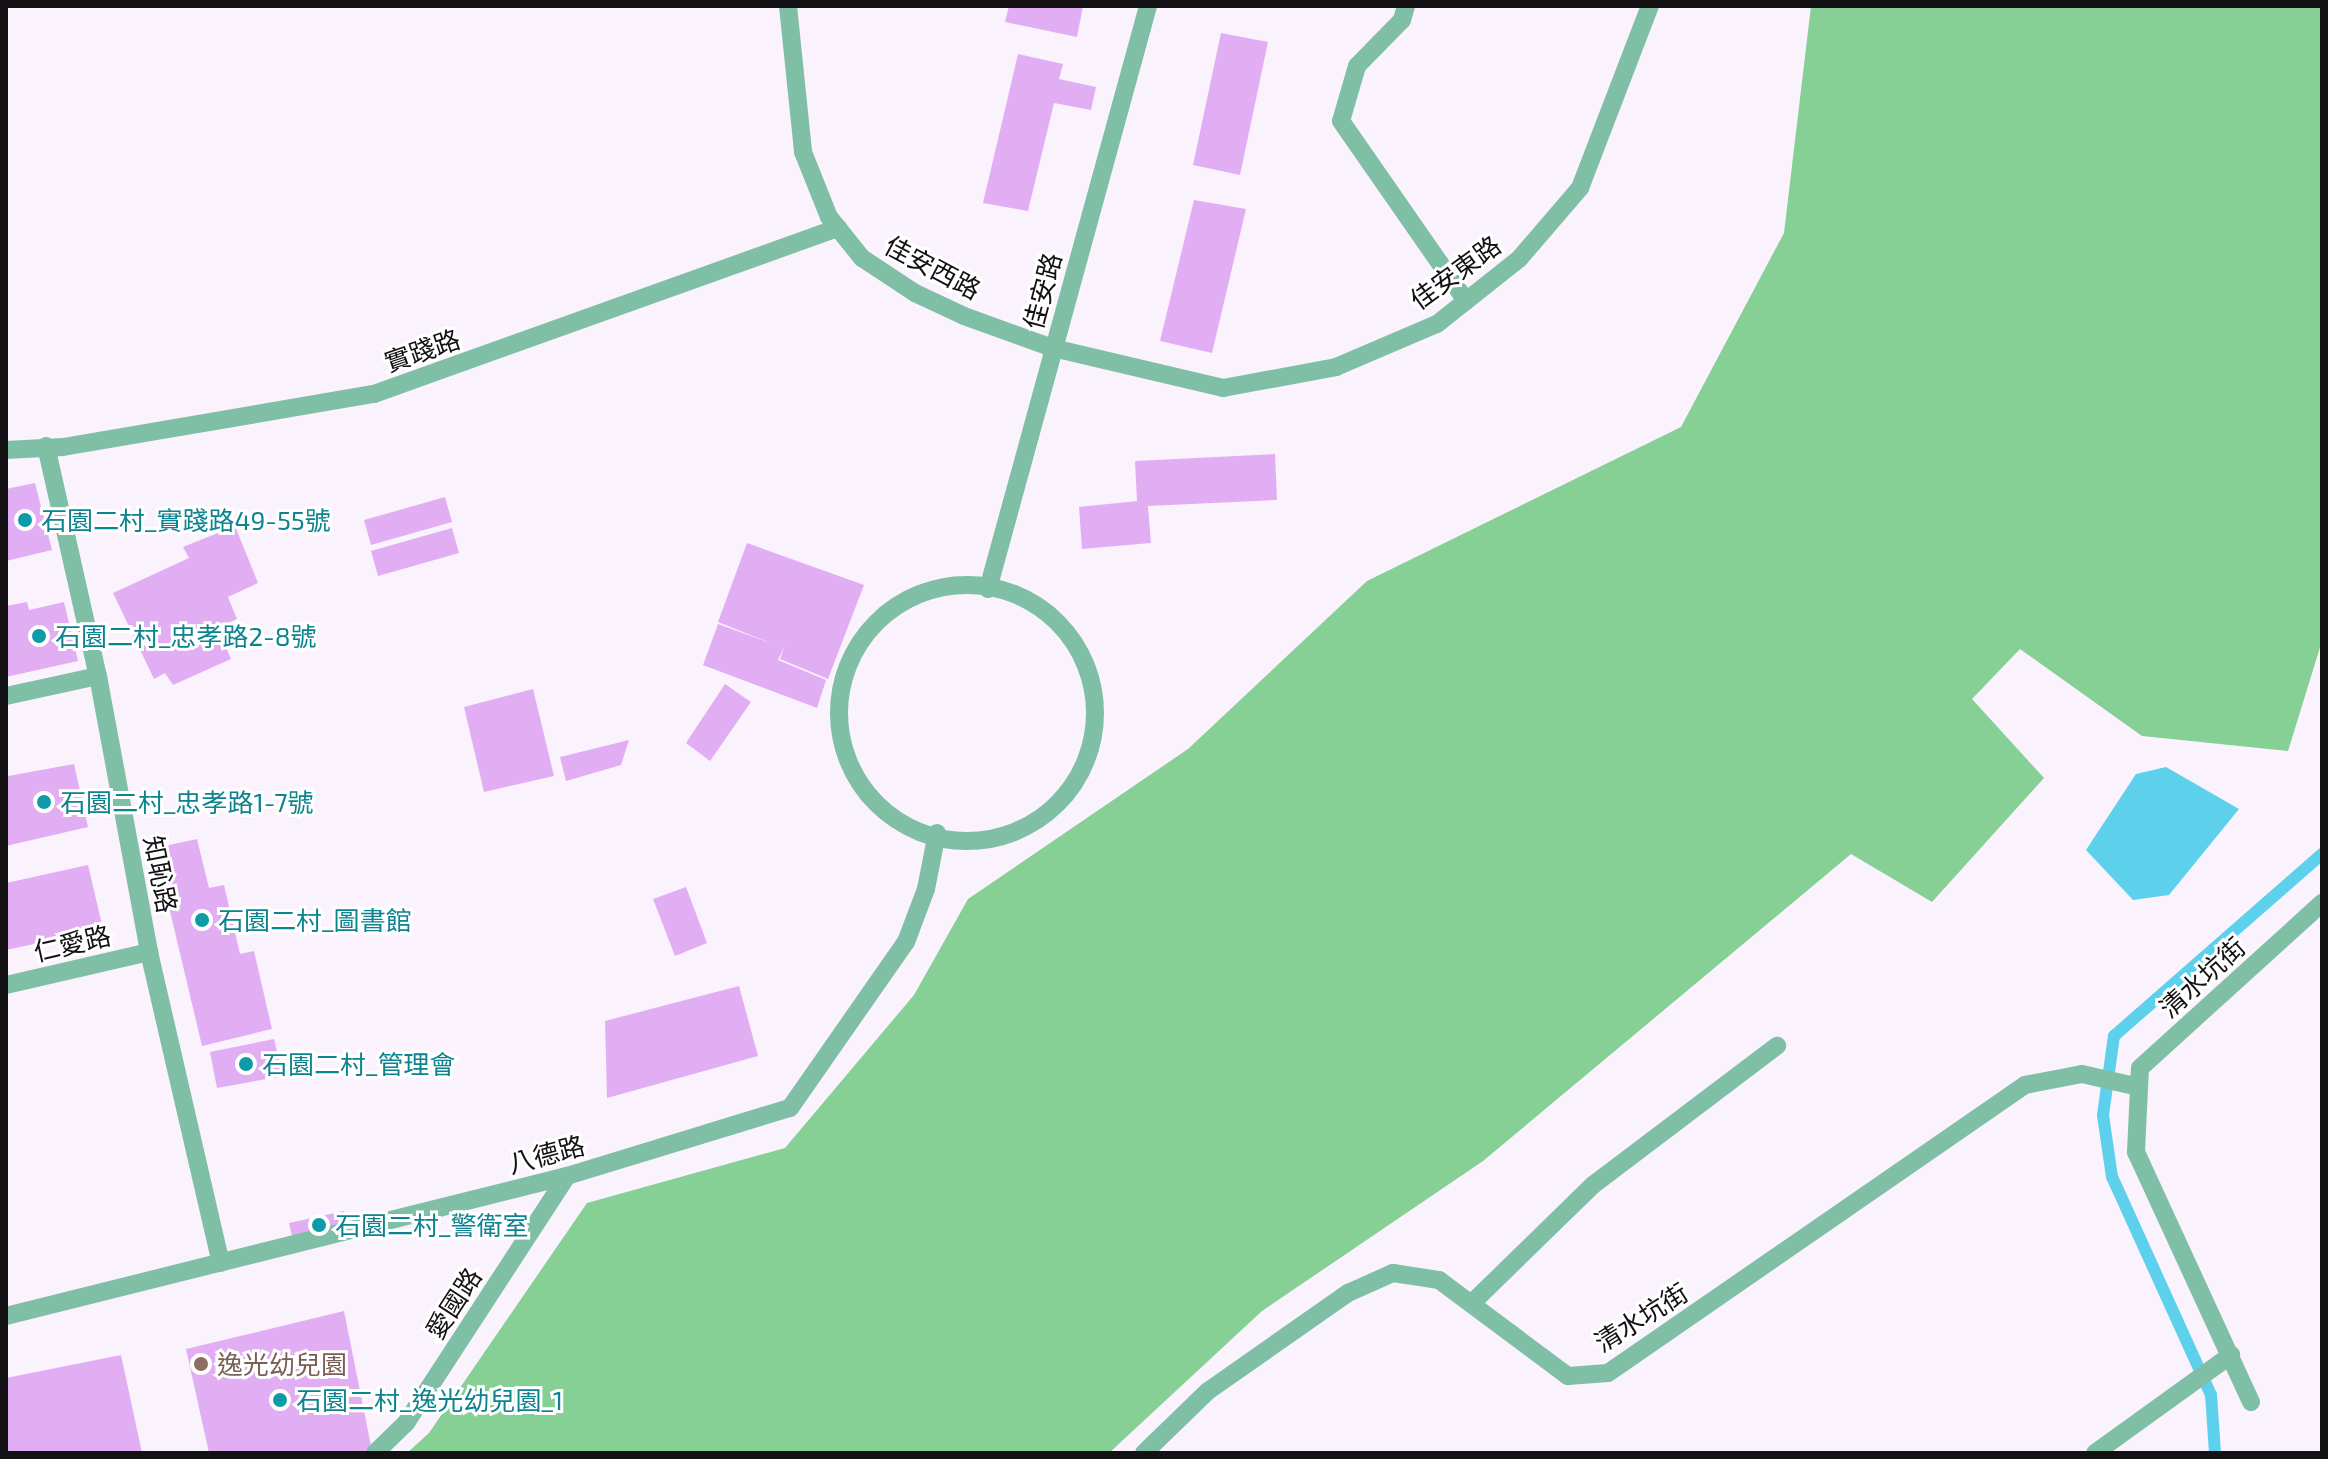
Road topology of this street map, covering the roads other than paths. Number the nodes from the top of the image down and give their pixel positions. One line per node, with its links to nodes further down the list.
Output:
1 (788, 6): 5 (lane, 佳安西路)
2 (1148, 6): 7 (lane, 佳安路)
3 (1406, 6): 6 (lane)
4 (1650, 6): 6 (lane, 佳安東路)
5 (838, 228): 7 (lane, 佳安西路); 8 (lane, 實踐路)
6 (1466, 301): 7 (lane, 佳安東路)
7 (1053, 348): 10 (lane, 佳安路)
8 (46, 446): 9 (lane, 實踐路); 11 (lane, 知恥路)
9 (6, 450)
10 (988, 589): 13 (lane); 13 (lane)
11 (98, 676): 12 (lane); 15 (lane, 知恥路)
12 (6, 696)
13 (937, 833): 19 (lane, 八德路)
14 (2322, 903): 18 (lane, 清水坑街)
15 (149, 952): 16 (lane, 仁愛路); 20 (lane, 知恥路)
16 (6, 985)
17 (1777, 1046): 21 (lane)
18 (2133, 1086): 21 (lane, 清水坑街); 23 (lane)
19 (567, 1176): 20 (lane, 八德路); 25 (lane, 愛國路)
20 (221, 1263): 22 (lane, 八德路)
21 (1472, 1303): 26 (lane, 清水坑街)
22 (6, 1316)
23 (2224, 1360): 24 (lane); 27 (lane)
24 (2251, 1402)
25 (375, 1453)
26 (1144, 1453)
27 (2095, 1453)

